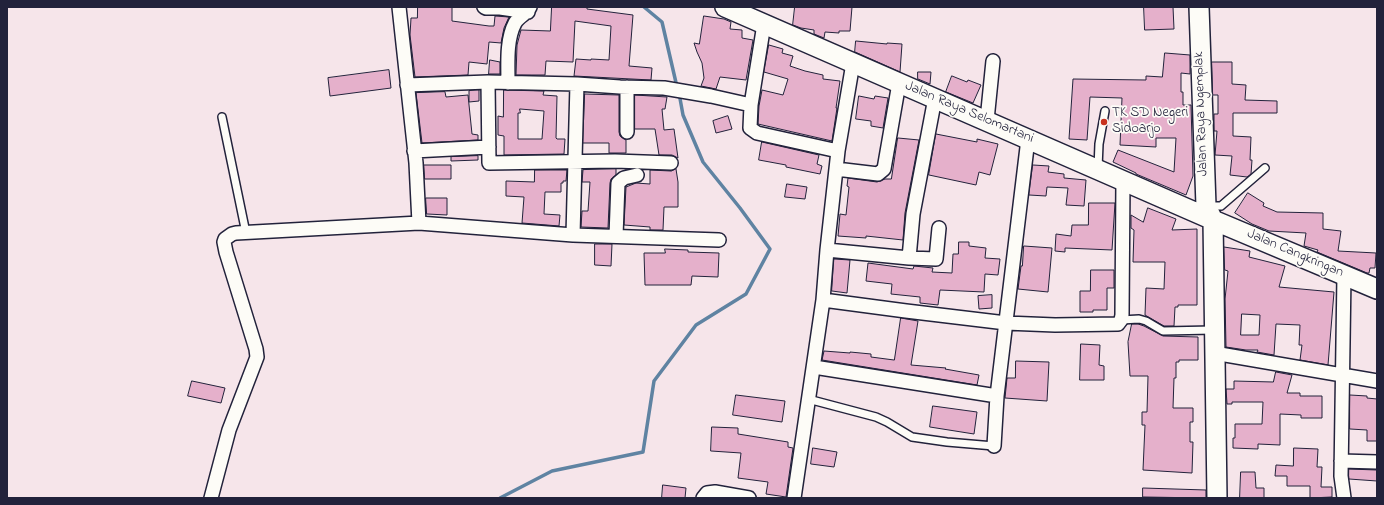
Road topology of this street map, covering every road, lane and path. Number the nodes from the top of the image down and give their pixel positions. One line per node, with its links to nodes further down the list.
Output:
1 (399, 7): 13 (street)
2 (484, 7): 5 (street)
3 (725, 7): 6 (main road, Jalan Raya Selomartani)
4 (1199, 7): 32 (main road, Jalan Raya Ngemplak)
5 (529, 9): 10 (street)
6 (764, 24): 8 (main road, Jalan Raya Selomartani); 16 (street)
7 (993, 61): 19 (street)
8 (853, 63): 11 (main road, Jalan Raya Selomartani); 24 (street)
9 (488, 82): 10 (street); 13 (street); 22 (street)
10 (508, 82): 12 (street)
11 (899, 82): 15 (main road, Jalan Raya Selomartani); 28 (street)
12 (577, 84): 14 (street); 25 (street)
13 (407, 85): 23 (street)
14 (627, 87): 16 (street); 20 (street)
15 (935, 98): 19 (main road, Jalan Raya Selomartani); 40 (street)
16 (751, 105): 24 (street)
17 (1105, 111): 29 (lane)
18 (222, 117): 35 (lane)
19 (986, 120): 21 (main road, Jalan Raya Selomartani)
20 (627, 132)
21 (1028, 139): 29 (main road, Jalan Raya Selomartani); 45 (street)
22 (489, 147): 23 (street); 25 (street)
23 (414, 151): 33 (street)
24 (838, 151): 28 (street)
25 (576, 162): 26 (street); 36 (street)
26 (671, 163)
27 (1265, 168): 32 (lane)
28 (836, 169): 39 (street)
29 (1098, 169): 31 (main road, Jalan Raya Selomartani)
30 (637, 175): 37 (street)
31 (1123, 180): 32 (main road, Jalan Raya Selomartani); 44 (street)
32 (1209, 213): 41 (main road, Jalan Cangkringan); 46 (main road, Jalan Raya Ngemplak)
33 (419, 223): 35 (street); 36 (street)
34 (939, 228): 40 (street)
35 (246, 233): 56 (street)
36 (573, 236): 37 (street)
37 (616, 236): 38 (street)
38 (719, 240)
39 (827, 250): 40 (street); 43 (street)
40 (909, 258)
41 (1344, 275): 42 (main road, Jalan Cangkringan); 49 (street)
42 (1377, 289)
43 (823, 300): 45 (street); 48 (street)
44 (1121, 320): 45 (street); 46 (lane)
45 (1006, 323): 51 (street)
46 (1214, 330): 47 (main road, Jalan Raya Ngemplak)
47 (1214, 353): 49 (street); 60 (main road, Jalan Raya Ngemplak)
48 (814, 367): 51 (street); 52 (street)
49 (1343, 376): 50 (street); 54 (street)
50 (1377, 381)
51 (997, 396): 53 (street)
52 (808, 399): 53 (lane); 59 (street)
53 (994, 446)
54 (1341, 461): 55 (street); 61 (street)
55 (1377, 462)
56 (211, 498)
57 (703, 498): 58 (street)
58 (749, 498)
59 (794, 498)
60 (1217, 498)
61 (1344, 498)

